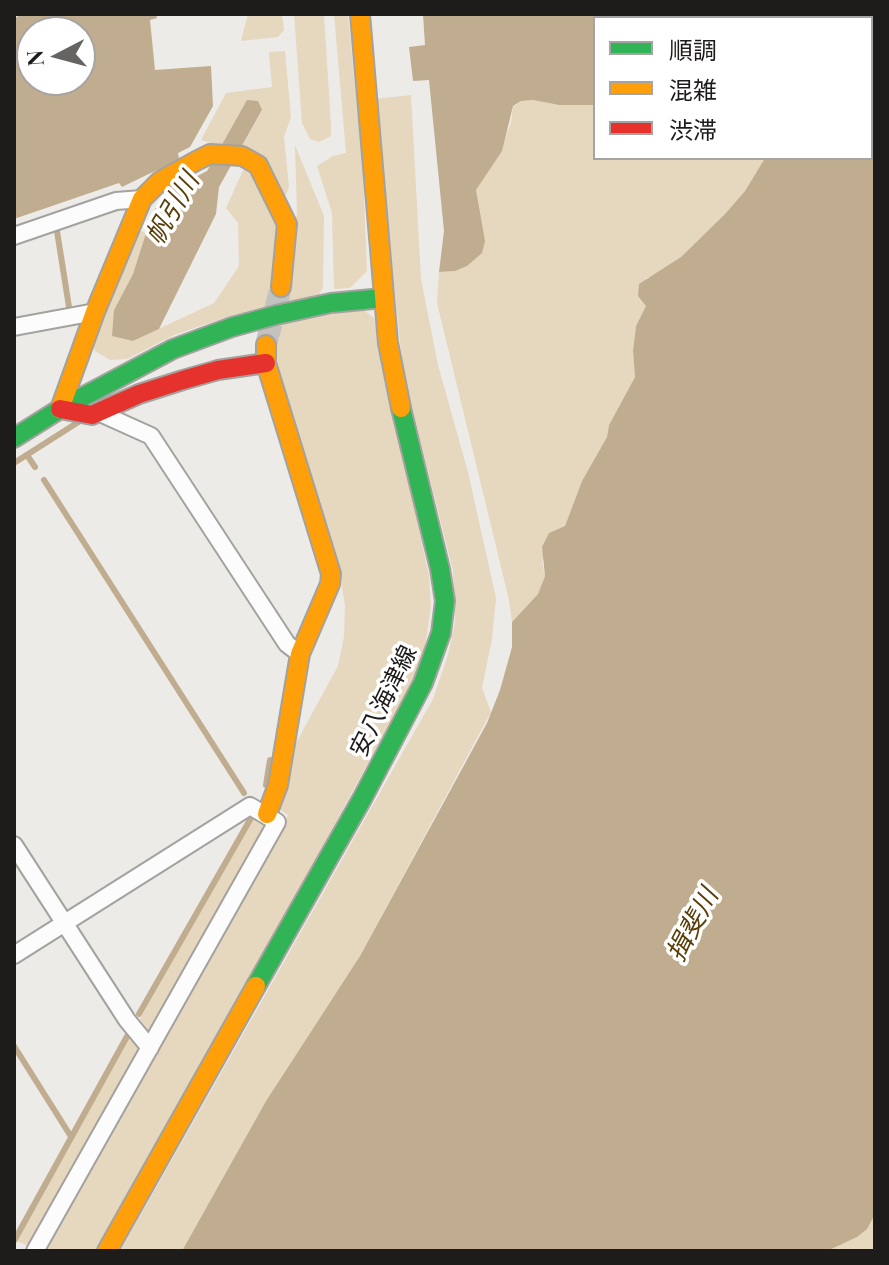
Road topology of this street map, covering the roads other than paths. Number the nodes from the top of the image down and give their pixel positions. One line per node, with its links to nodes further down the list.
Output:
1 (360, 14): 5 (street, 安八海津線)
2 (142, 199): 3 (street); 4 (street); 6 (street)
3 (14, 236)
4 (281, 287)
5 (383, 298): 8 (street); 18 (street, 安八海津線)
6 (95, 312): 7 (street); 8 (street)
7 (14, 327)
8 (60, 409): 9 (street); 10 (street)
9 (100, 413): 11 (street); 11 (street)
10 (14, 438)
11 (300, 654): 12 (street)
12 (267, 814): 14 (street); 16 (street)
13 (14, 845): 14 (street)
14 (64, 923): 15 (street); 16 (street)
15 (14, 955)
16 (150, 1048): 17 (street)
17 (35, 1251)
18 (107, 1251)

